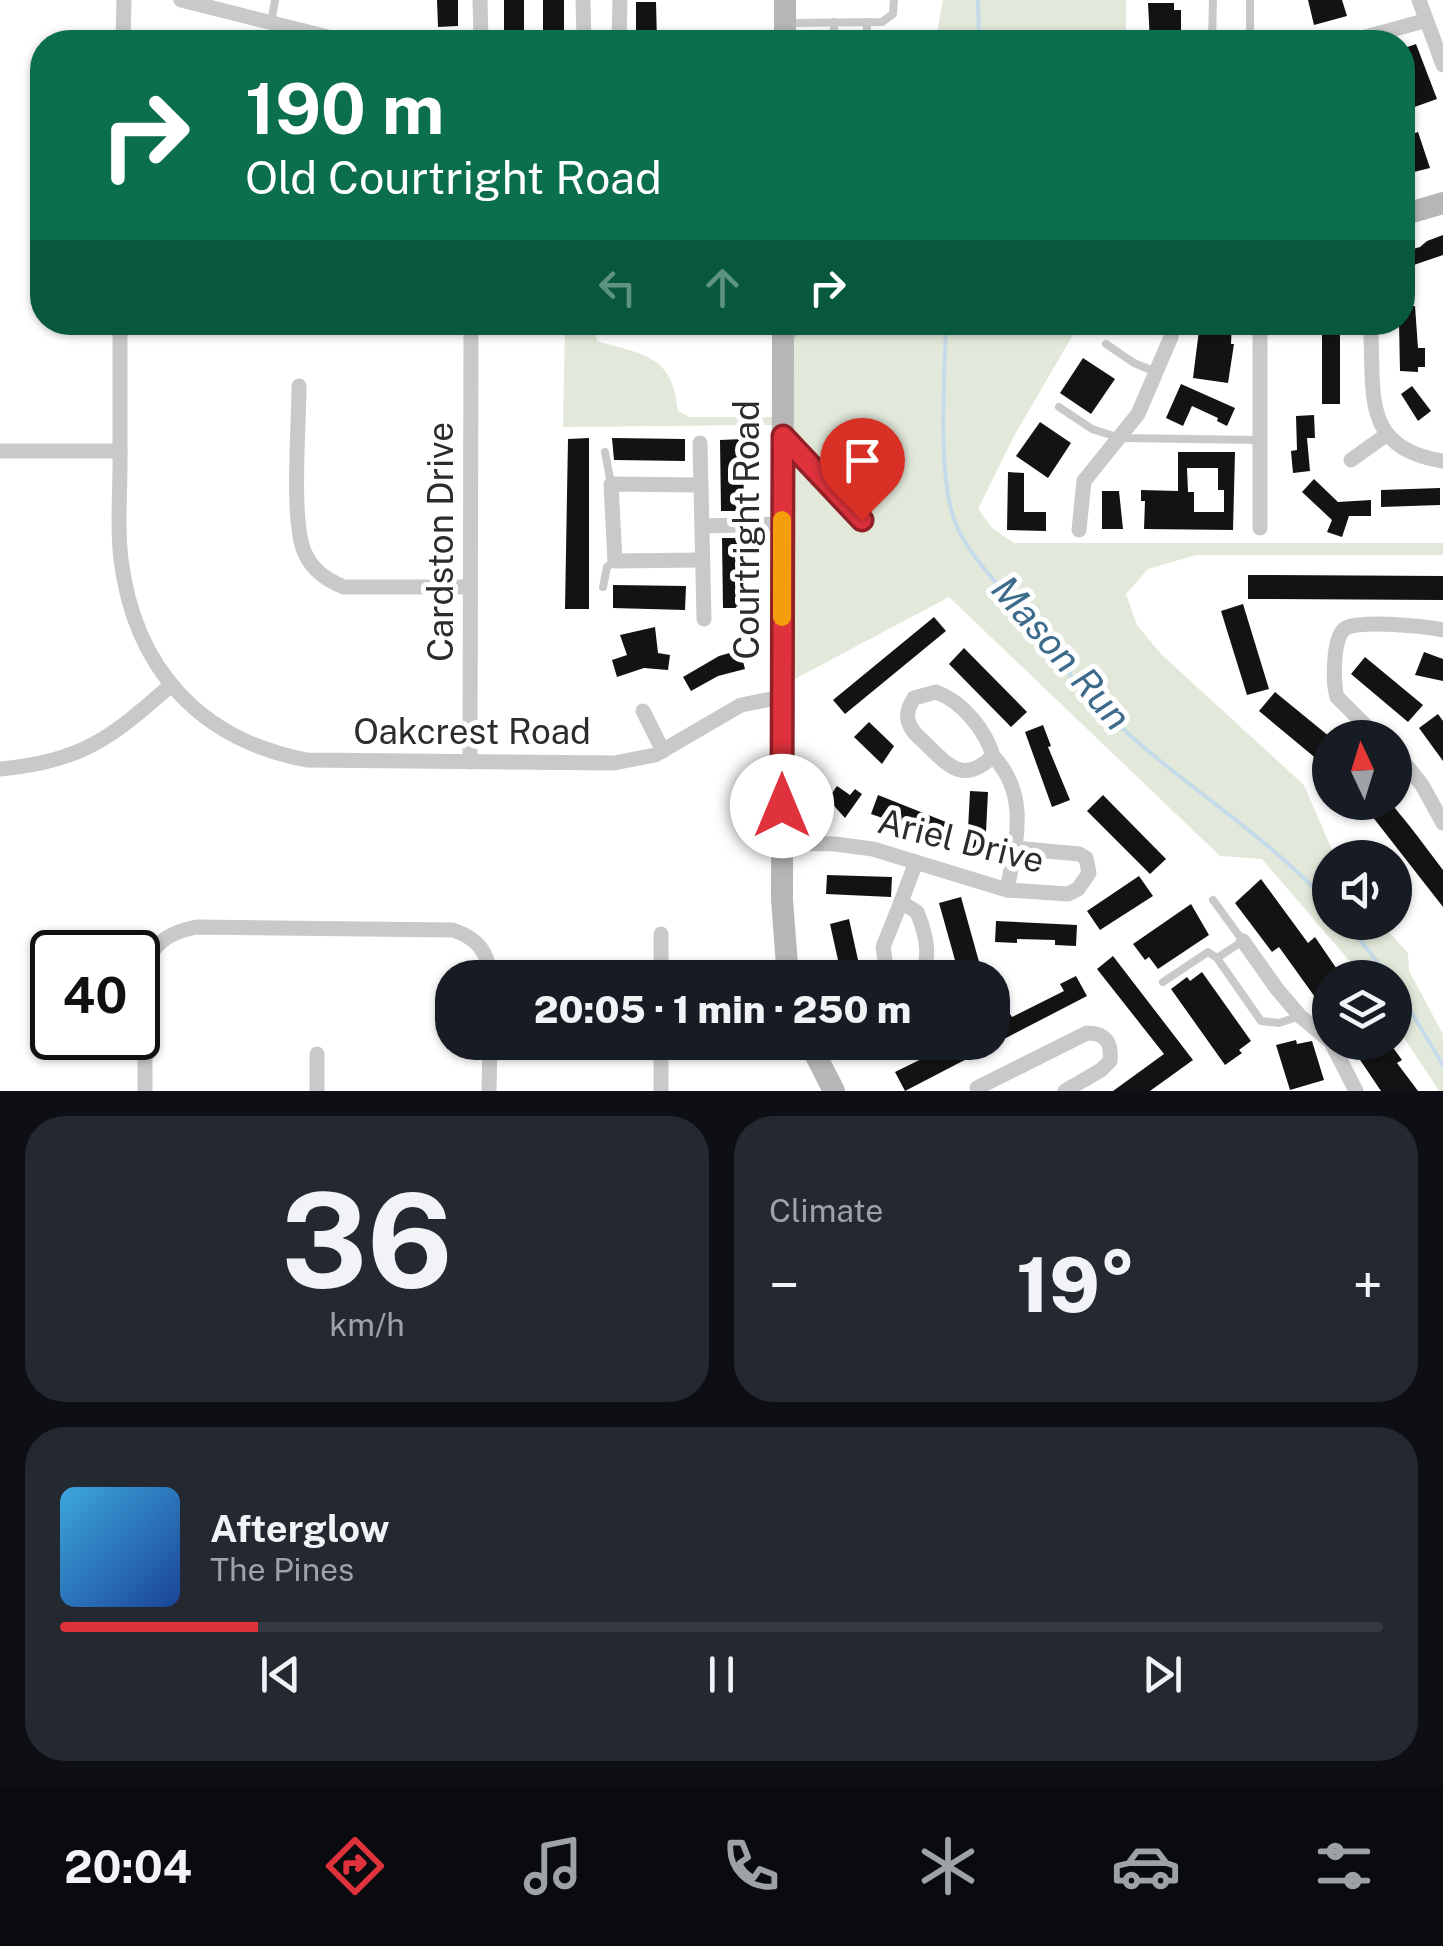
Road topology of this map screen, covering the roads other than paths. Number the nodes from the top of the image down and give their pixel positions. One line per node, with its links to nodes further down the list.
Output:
1 (124, 0): 16 (street)
2 (181, 0): 15 (street)
3 (275, 0): 15 (lane)
4 (480, 0): 18 (street)
5 (583, 0): 19 (street)
6 (620, 0): 20 (street)
7 (894, 0): 14 (lane)
8 (1213, 0): 23 (lane)
9 (1250, 0): 24 (lane)
10 (1418, 0): 11 (street)
11 (1424, 21): 25 (street); 26 (street)
12 (785, 22): 13 (lane)
13 (834, 22): 14 (lane); 21 (lane)
14 (867, 22): 22 (lane)
15 (271, 23): 17 (street)
16 (123, 30)
17 (299, 30)
18 (481, 30)
19 (584, 30)
20 (620, 30)
21 (834, 30)
22 (867, 30)
23 (1212, 30)
24 (1250, 30)
25 (1391, 30)
26 (1443, 64)
27 (1443, 203): 28 (street)
28 (1415, 212)
29 (120, 335): 45 (street, Oakcrest Road)
30 (471, 335): 58 (street, Cardston Drive)
31 (783, 335): 40 (street, Courtright Road)
32 (1169, 335): 36 (street)
33 (1260, 335): 42 (street)
34 (1370, 335): 39 (street)
35 (1106, 344): 36 (lane)
36 (1156, 372): 41 (street)
37 (299, 386): 58 (street)
38 (1060, 406): 41 (lane)
39 (1386, 435): 47 (street); 48 (street)
40 (783, 436): 51 (street); 52 (street, Courtright Road)
41 (1120, 438): 42 (lane); 55 (street)
42 (1261, 440): 54 (street)
43 (700, 443): 50 (street)
44 (0, 451): 45 (street)
45 (120, 451): 62 (street, Oakcrest Road)
46 (605, 452): 49 (lane)
47 (1351, 460)
48 (1443, 461)
49 (611, 484): 50 (street); 56 (street)
50 (700, 485): 53 (street)
51 (862, 520)
52 (782, 524): 53 (street); 63 (street, Courtright Road)
53 (702, 526): 57 (street)
54 (1260, 528)
55 (1079, 530)
56 (615, 560): 57 (street); 59 (lane)
57 (700, 560): 60 (street)
58 (470, 587): 68 (street, Cardston Drive)
59 (604, 587)
60 (704, 619)
61 (1443, 630): 65 (street)
62 (171, 684): 68 (street, Oakcrest Road); 69 (street)
63 (782, 698): 66 (street, Oakcrest Road); 72 (street, Courtright Road)
64 (644, 712): 66 (street)
65 (1358, 720)
66 (663, 750): 68 (street, Oakcrest Road)
67 (993, 756): 67 (street); 73 (street)
68 (470, 762)
69 (0, 769)
70 (1412, 772): 71 (street)
71 (1443, 823)
72 (782, 843): 74 (street, Ariel Drive); 83 (street, Courtright Road)
73 (1015, 848): 75 (street); 75 (street, Ariel Drive)
74 (916, 862): 75 (street, Ariel Drive); 77 (street)
75 (1007, 890)
76 (1213, 900): 79 (lane)
77 (901, 902): 77 (street)
78 (661, 934): 82 (street)
79 (1243, 941): 80 (lane); 85 (street)
80 (1217, 958): 84 (lane); 85 (lane)
81 (486, 960): 93 (street)
82 (661, 960)
83 (786, 960)
84 (1163, 982)
85 (1300, 1016): 86 (street)
86 (1312, 1026)
87 (317, 1054): 94 (street)
88 (490, 1060): 95 (street)
89 (661, 1060): 96 (street)
90 (818, 1060): 97 (street)
91 (1340, 1060): 99 (street)
92 (978, 1089): 98 (street)
93 (145, 1091)
94 (317, 1091)
95 (490, 1091)
96 (661, 1091)
97 (834, 1091)
98 (1066, 1091)
99 (1356, 1091)

